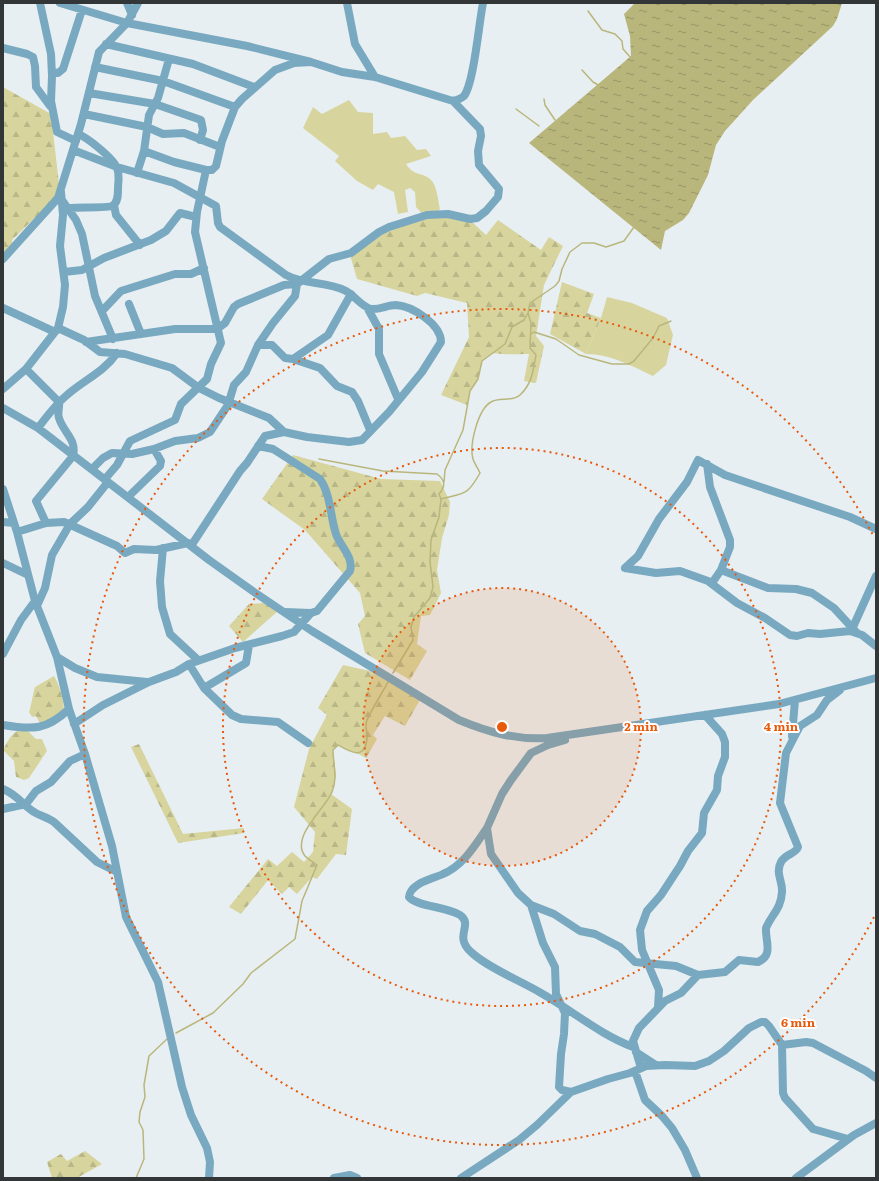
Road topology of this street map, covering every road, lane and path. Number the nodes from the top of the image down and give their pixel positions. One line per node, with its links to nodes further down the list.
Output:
1 (40, 3): 15 (street)
2 (60, 3): 7 (street)
3 (127, 3): 8 (street)
4 (138, 3): 8 (street)
5 (347, 3): 16 (street)
6 (483, 3): 20 (street)
7 (82, 10): 9 (street); 15 (street)
8 (132, 15): 9 (street)
9 (127, 23): 10 (street); 13 (street)
10 (106, 44): 12 (street); 14 (street)
11 (3, 48): 23 (street)
12 (169, 59): 17 (street); 18 (street)
13 (311, 62): 16 (street); 18 (street)
14 (95, 67): 17 (street); 19 (street)
15 (52, 72): 23 (street)
16 (375, 77): 20 (street)
17 (163, 81): 21 (street); 22 (street)
18 (254, 87): 22 (street)
19 (89, 93): 21 (street); 24 (street)
20 (453, 101): 44 (street)
21 (155, 104): 25 (street); 27 (street)
22 (235, 107): 28 (street)
23 (54, 112): 26 (street)
24 (84, 114): 25 (street); 26 (street)
25 (147, 128): 27 (street); 30 (street)
26 (77, 137): 29 (street); 31 (street)
27 (200, 140): 28 (street)
28 (220, 147): 32 (street)
29 (73, 150): 31 (street); 34 (street)
30 (144, 151): 32 (street); 33 (street)
31 (117, 167): 33 (street); 36 (street)
32 (206, 170): 35 (street)
33 (137, 173): 35 (street)
34 (61, 195): 37 (street); 40 (street); 43 (street)
35 (201, 196): 38 (street); 44 (street)
36 (114, 205): 37 (street); 39 (street)
37 (69, 208): 41 (street)
38 (196, 217): 39 (street); 42 (street)
39 (140, 244): 41 (street)
40 (3, 259)
41 (89, 266): 43 (street); 49 (street)
42 (204, 268): 49 (street); 50 (street)
43 (64, 272): 51 (street)
44 (298, 282): 45 (street); 50 (street); 56 (street)
45 (351, 294): 48 (street); 58 (street)
46 (129, 304): 52 (street)
47 (3, 308): 51 (street)
48 (368, 308): 62 (street); 62 (street)
49 (103, 310): 54 (street)
50 (217, 329): 52 (street); 60 (street)
51 (57, 330): 55 (street); 59 (street)
52 (140, 334): 53 (street)
53 (122, 337): 54 (street); 57 (street)
54 (113, 338): 55 (street)
55 (86, 342): 57 (street)
56 (258, 345): 58 (street); 64 (street)
57 (121, 353): 60 (street); 63 (street)
58 (294, 359): 67 (street)
59 (26, 370): 61 (street); 63 (street)
60 (198, 388): 64 (street); 71 (street)
61 (3, 390)
62 (398, 399): 67 (street)
63 (59, 402): 66 (street); 72 (street)
64 (229, 402): 68 (street); 70 (street)
65 (3, 408): 66 (street)
66 (38, 428): 72 (street)
67 (370, 430): 68 (street)
68 (284, 432): 69 (street)
69 (258, 446): 83 (street); 92 (street)
70 (154, 449): 71 (street); 77 (street)
71 (123, 454): 74 (street); 75 (street)
72 (73, 456): 74 (street); 78 (street)
73 (707, 464): 81 (street); 86 (street); 89 (street)
74 (92, 469): 75 (street)
75 (106, 481): 77 (street); 80 (street)
76 (3, 490): 79 (street)
77 (128, 497): 83 (street)
78 (46, 523): 80 (street); 82 (street)
79 (7, 524): 82 (street)
80 (70, 524): 84 (street); 90 (street)
81 (876, 529)
82 (17, 532): 87 (street)
83 (190, 544): 84 (street); 91 (street)
84 (163, 548): 99 (street)
85 (3, 563): 87 (street)
86 (721, 570): 89 (street); 94 (street)
87 (28, 575): 90 (street)
88 (876, 576): 94 (street)
89 (712, 583): 94 (street)
90 (36, 603): 97 (street); 98 (street)
91 (285, 612): 92 (street); 93 (street)
92 (311, 613): 93 (street)
93 (301, 623): 95 (street); 110 (street)
94 (855, 630): 96 (street)
95 (249, 645): 99 (street); 104 (street)
96 (876, 646)
97 (3, 654)
98 (57, 657): 102 (street); 106 (street)
99 (198, 660): 100 (street)
100 (189, 664): 102 (street); 104 (street)
101 (874, 679): 103 (street)
102 (149, 682): 108 (street)
103 (846, 687): 105 (street); 111 (street)
104 (204, 688): 112 (street)
105 (795, 700): 107 (street); 111 (street)
106 (69, 709): 108 (street); 109 (street)
107 (705, 714): 110 (street); 120 (street)
108 (74, 724): 113 (street)
109 (3, 725)
110 (592, 732): 117 (street)
111 (792, 741): 121 (street)
112 (308, 743)
113 (85, 754): 115 (street); 118 (street)
114 (3, 789): 115 (street)
115 (26, 804): 116 (street); 118 (street)
116 (3, 809)
117 (487, 828): 119 (street); 122 (street)
118 (117, 872): 132 (street)
119 (531, 905): 120 (street); 122 (street)
120 (648, 962): 121 (street); 123 (street)
121 (698, 975): 123 (street)
122 (560, 1005): 125 (street); 129 (street)
123 (658, 1007): 125 (street)
124 (782, 1045): 126 (street); 128 (street); 131 (street)
125 (635, 1049): 126 (street); 127 (street)
126 (656, 1065): 127 (street)
127 (638, 1069): 129 (street); 136 (street)
128 (876, 1078)
129 (571, 1092): 135 (street)
130 (876, 1123): 131 (street)
131 (848, 1139): 137 (street)
132 (209, 1178)
133 (334, 1178): 134 (street)
134 (357, 1178)
135 (461, 1178)
136 (697, 1178)
137 (796, 1178)

